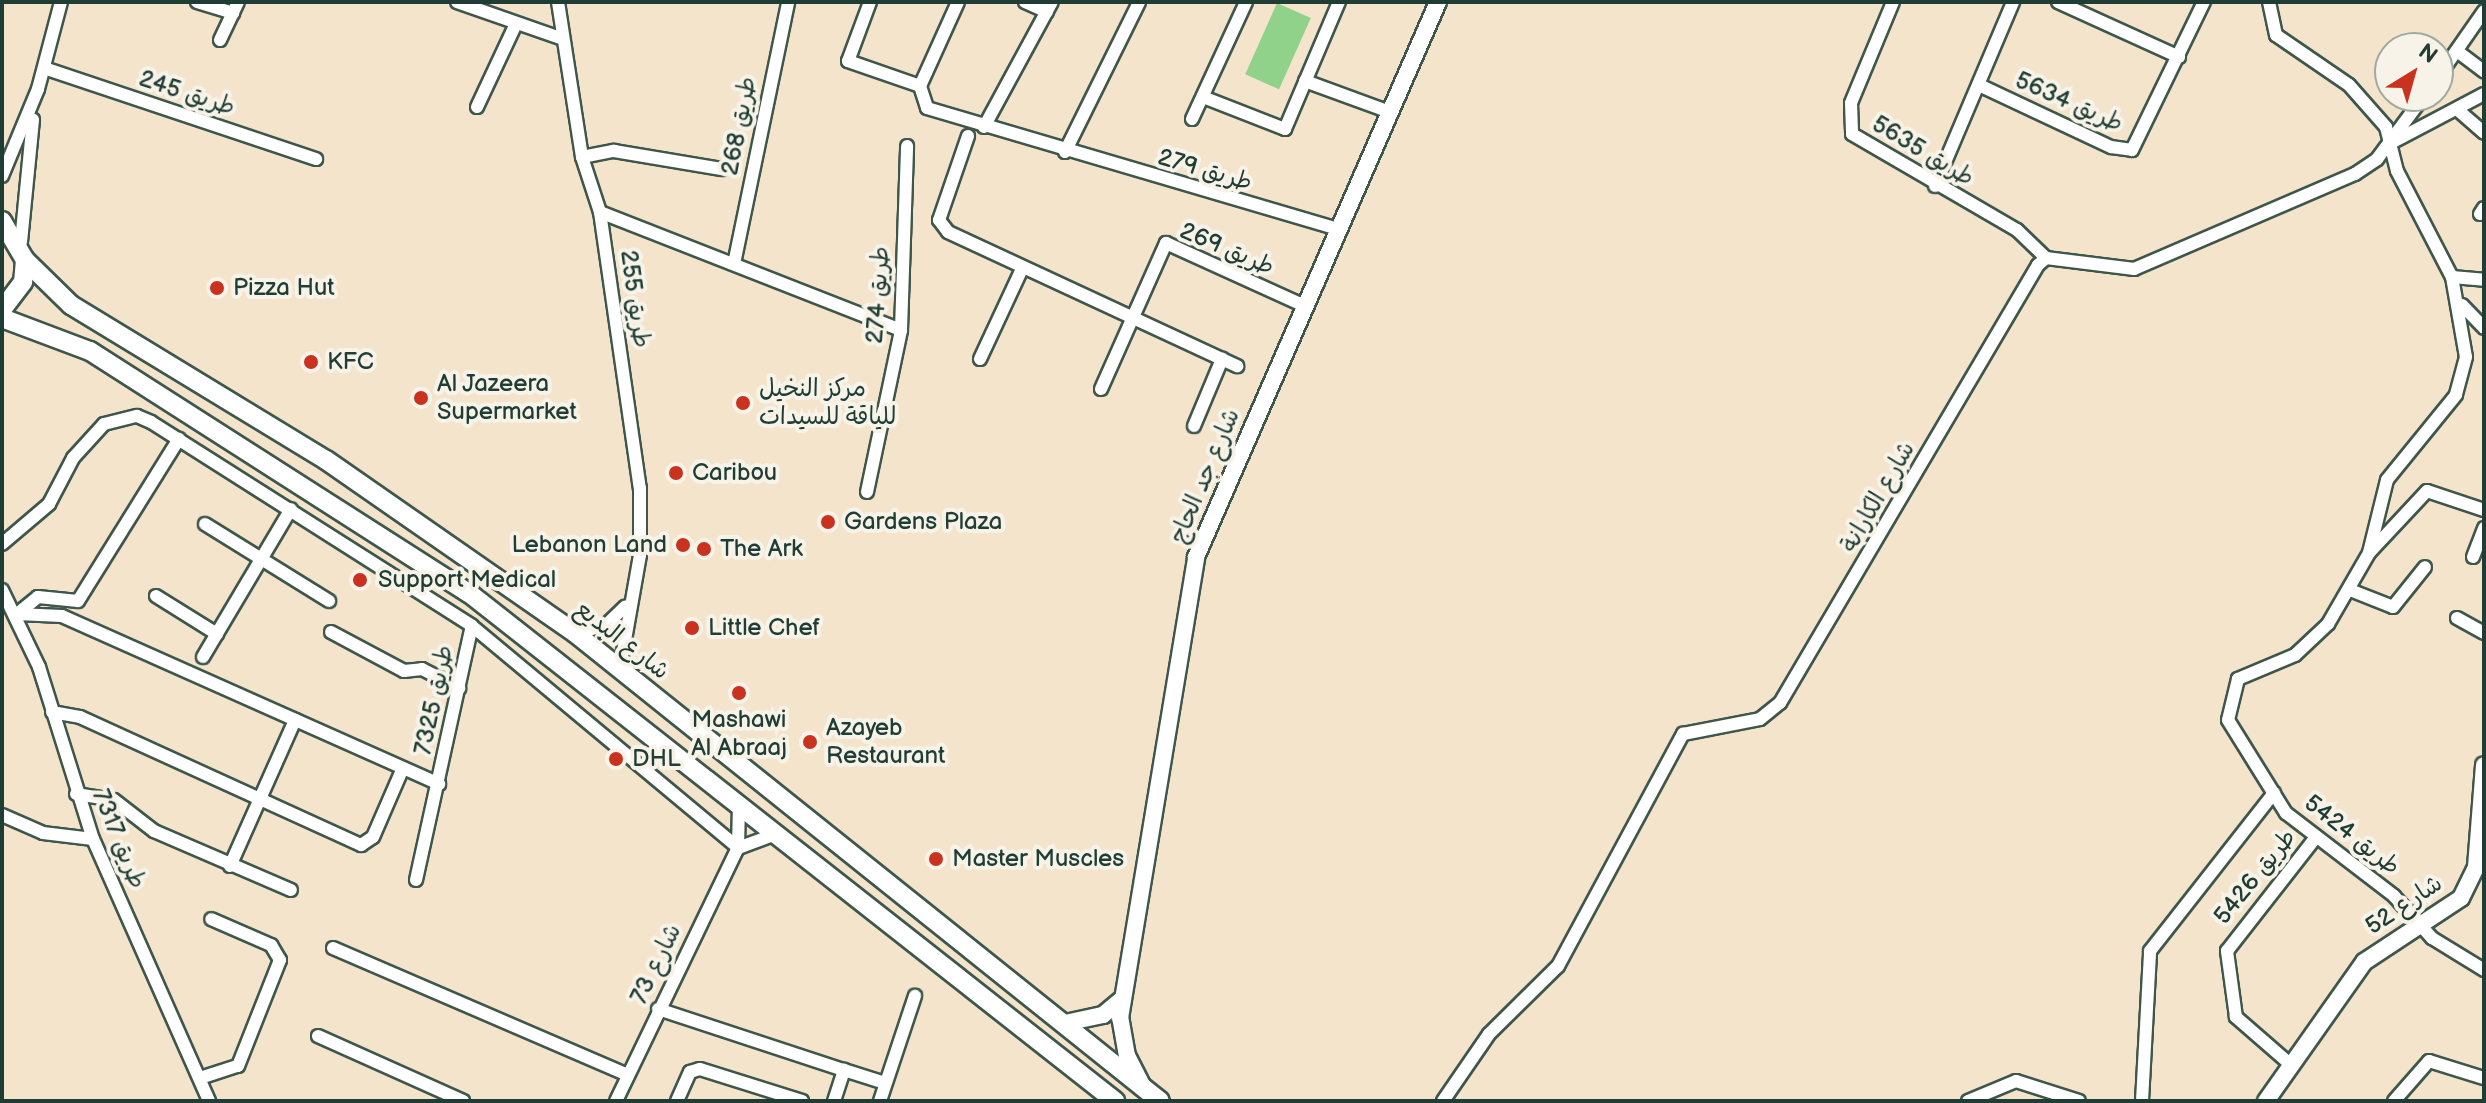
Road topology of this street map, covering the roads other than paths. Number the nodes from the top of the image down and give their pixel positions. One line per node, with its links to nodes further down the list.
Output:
1 (61, 2): 28 (street)
2 (197, 2): 20 (street)
3 (457, 2): 22 (street)
4 (558, 2): 23 (street, طريق 255)
5 (788, 2): 57 (street, طريق 268)
6 (870, 2): 32 (street)
7 (958, 2): 32 (street)
8 (1025, 2): 19 (street)
9 (1139, 2): 46 (street)
10 (1246, 2): 35 (street)
11 (1339, 2): 30 (street)
12 (1438, 2): 37 (street, شارع جد الحاج)
13 (1893, 2): 51 (street, طريق 5635)
14 (2013, 2): 31 (street, طريق 5634)
15 (2058, 2): 27 (street)
16 (2204, 2): 27 (street, طريق 5634)
17 (2269, 2): 44 (street)
18 (2479, 2): 21 (street)
19 (1049, 7): 41 (street)
20 (235, 8): 24 (street)
21 (2484, 8): 25 (street)
22 (515, 26): 23 (street); 36 (street)
23 (563, 39): 47 (street, طريق 255)
24 (220, 40)
25 (2457, 51): 26 (street); 29 (street)
26 (2454, 55)
27 (2179, 57): 31 (street, طريق 5634)
28 (44, 68): 33 (street); 48 (street, طريق 245)
29 (2484, 71)
30 (1305, 81): 35 (street); 37 (street)
31 (1979, 85): 51 (street, طريق 5634)
32 (920, 86): 41 (street, طريق 279)
33 (38, 89): 50 (street); 55 (street)
34 (2484, 94): 38 (street)
35 (1203, 97): 40 (street)
36 (477, 107)
37 (1387, 111): 54 (street, شارع جد الحاج)
38 (2459, 111): 42 (street); 44 (street)
39 (2412, 112): 44 (street)
40 (1192, 119)
41 (984, 127): 46 (street, طريق 279)
42 (2484, 133)
43 (968, 136): 58 (street)
44 (2389, 144): 56 (street); 59 (street)
45 (907, 146): 67 (street, طريق 274)
46 (1065, 152): 54 (street, طريق 279)
47 (582, 157): 49 (street); 52 (street, طريق 255)
48 (316, 159)
49 (721, 169)
50 (2, 176)
51 (1935, 186): 56 (street, طريق 5635)
52 (600, 212): 57 (street); 88 (street, طريق 255)
53 (2, 221): 55 (main road, شارع البديع)
54 (1334, 228): 62 (street, شارع جد الحاج)
55 (23, 251): 63 (main road); 93 (main road, شارع البديع)
56 (2046, 258): 141 (street, شارع الكارانة)
57 (735, 259): 67 (street)
58 (1021, 271): 65 (street); 68 (street)
59 (2452, 277): 60 (street); 61 (street)
60 (2484, 280)
61 (2462, 305): 66 (street); 80 (street, طريق 5424)
62 (1305, 306): 65 (street, طريق 269); 121 (street, شارع جد الحاج)
63 (2, 310)
64 (2, 318): 107 (main road)
65 (1129, 319): 69 (street); 71 (street, طريق 269)
66 (2484, 328)
67 (901, 330): 74 (street, طريق 274)
68 (980, 359)
69 (1222, 359): 70 (street); 72 (street)
70 (1237, 366)
71 (1101, 389)
72 (1194, 426)
73 (179, 439): 75 (street); 79 (street); 89 (street)
74 (867, 492)
75 (291, 509): 82 (street); 91 (street)
76 (2484, 510): 80 (street)
77 (205, 524): 82 (street)
78 (2484, 528): 81 (street)
79 (2, 544)
80 (2369, 553): 85 (street, طريق 5424)
81 (2473, 557)
82 (261, 560): 87 (street); 95 (street)
83 (2425, 567): 85 (street)
84 (2, 590): 89 (street, طريق 7317)
85 (2350, 590): 104 (street, طريق 5424)
86 (156, 596): 95 (street)
87 (329, 601)
88 (627, 604): 93 (street); 97 (street, طريق 255)
89 (17, 614): 99 (street, طريق 7317); 100 (street)
90 (2457, 618): 94 (street)
91 (472, 626): 98 (street, طريق 7325); 112 (street)
92 (331, 632): 98 (street)
93 (575, 633): 97 (main road, شارع البديع)
94 (2484, 633)
95 (217, 634): 96 (street)
96 (203, 657)
97 (620, 668): 123 (main road, شارع البديع)
98 (459, 688): 103 (street, طريق 7325)
99 (52, 712): 105 (street, طريق 7317); 106 (street)
100 (295, 720): 102 (street); 106 (street)
101 (2484, 765): 117 (street, شارع 52)
102 (403, 768): 103 (street); 106 (street)
103 (439, 784): 114 (street, طريق 7325)
104 (2274, 793): 110 (street, طريق 5424); 144 (street)
105 (76, 794): 111 (street, طريق 7317); 113 (street)
106 (260, 799): 113 (street)
107 (737, 799): 109 (main road); 112 (street, شارع 73)
108 (2, 815): 111 (street)
109 (781, 834): 112 (street); 140 (main road)
110 (2316, 837): 117 (street, طريق 5424); 125 (street, طريق 5426)
111 (93, 839): 128 (street, طريق 7317)
112 (738, 848): 122 (street, شارع 73)
113 (230, 866): 115 (street)
114 (416, 880)
115 (291, 890)
116 (211, 919): 128 (street)
117 (2420, 925): 119 (street, طريق 5424); 125 (street, شارع 52)
118 (333, 948): 127 (street)
119 (2484, 970)
120 (915, 996): 130 (street)
121 (1122, 999): 123 (street); 131 (street, شارع جد الحاج)
122 (658, 1009): 126 (street); 127 (street, شارع 73)
123 (1065, 1023): 131 (main road, شارع البديع)
124 (318, 1036): 134 (street)
125 (2290, 1064): 145 (street, شارع 52)
126 (844, 1070): 130 (street); 138 (street)
127 (628, 1075): 135 (street, شارع 73)
128 (200, 1078): 133 (street, طريق 7317)
129 (2484, 1078): 146 (street)
130 (885, 1083): 139 (street)
131 (1152, 1095)
132 (2062, 1098): 142 (street); 143 (street)
133 (209, 1101)
134 (463, 1101)
135 (616, 1101)
136 (677, 1101): 137 (street)
137 (802, 1101)
138 (834, 1101)
139 (880, 1101)
140 (1115, 1101)
141 (1443, 1101)
142 (1968, 1101)
143 (2079, 1101)
144 (2142, 1101)
145 (2266, 1101)
146 (2394, 1101)

